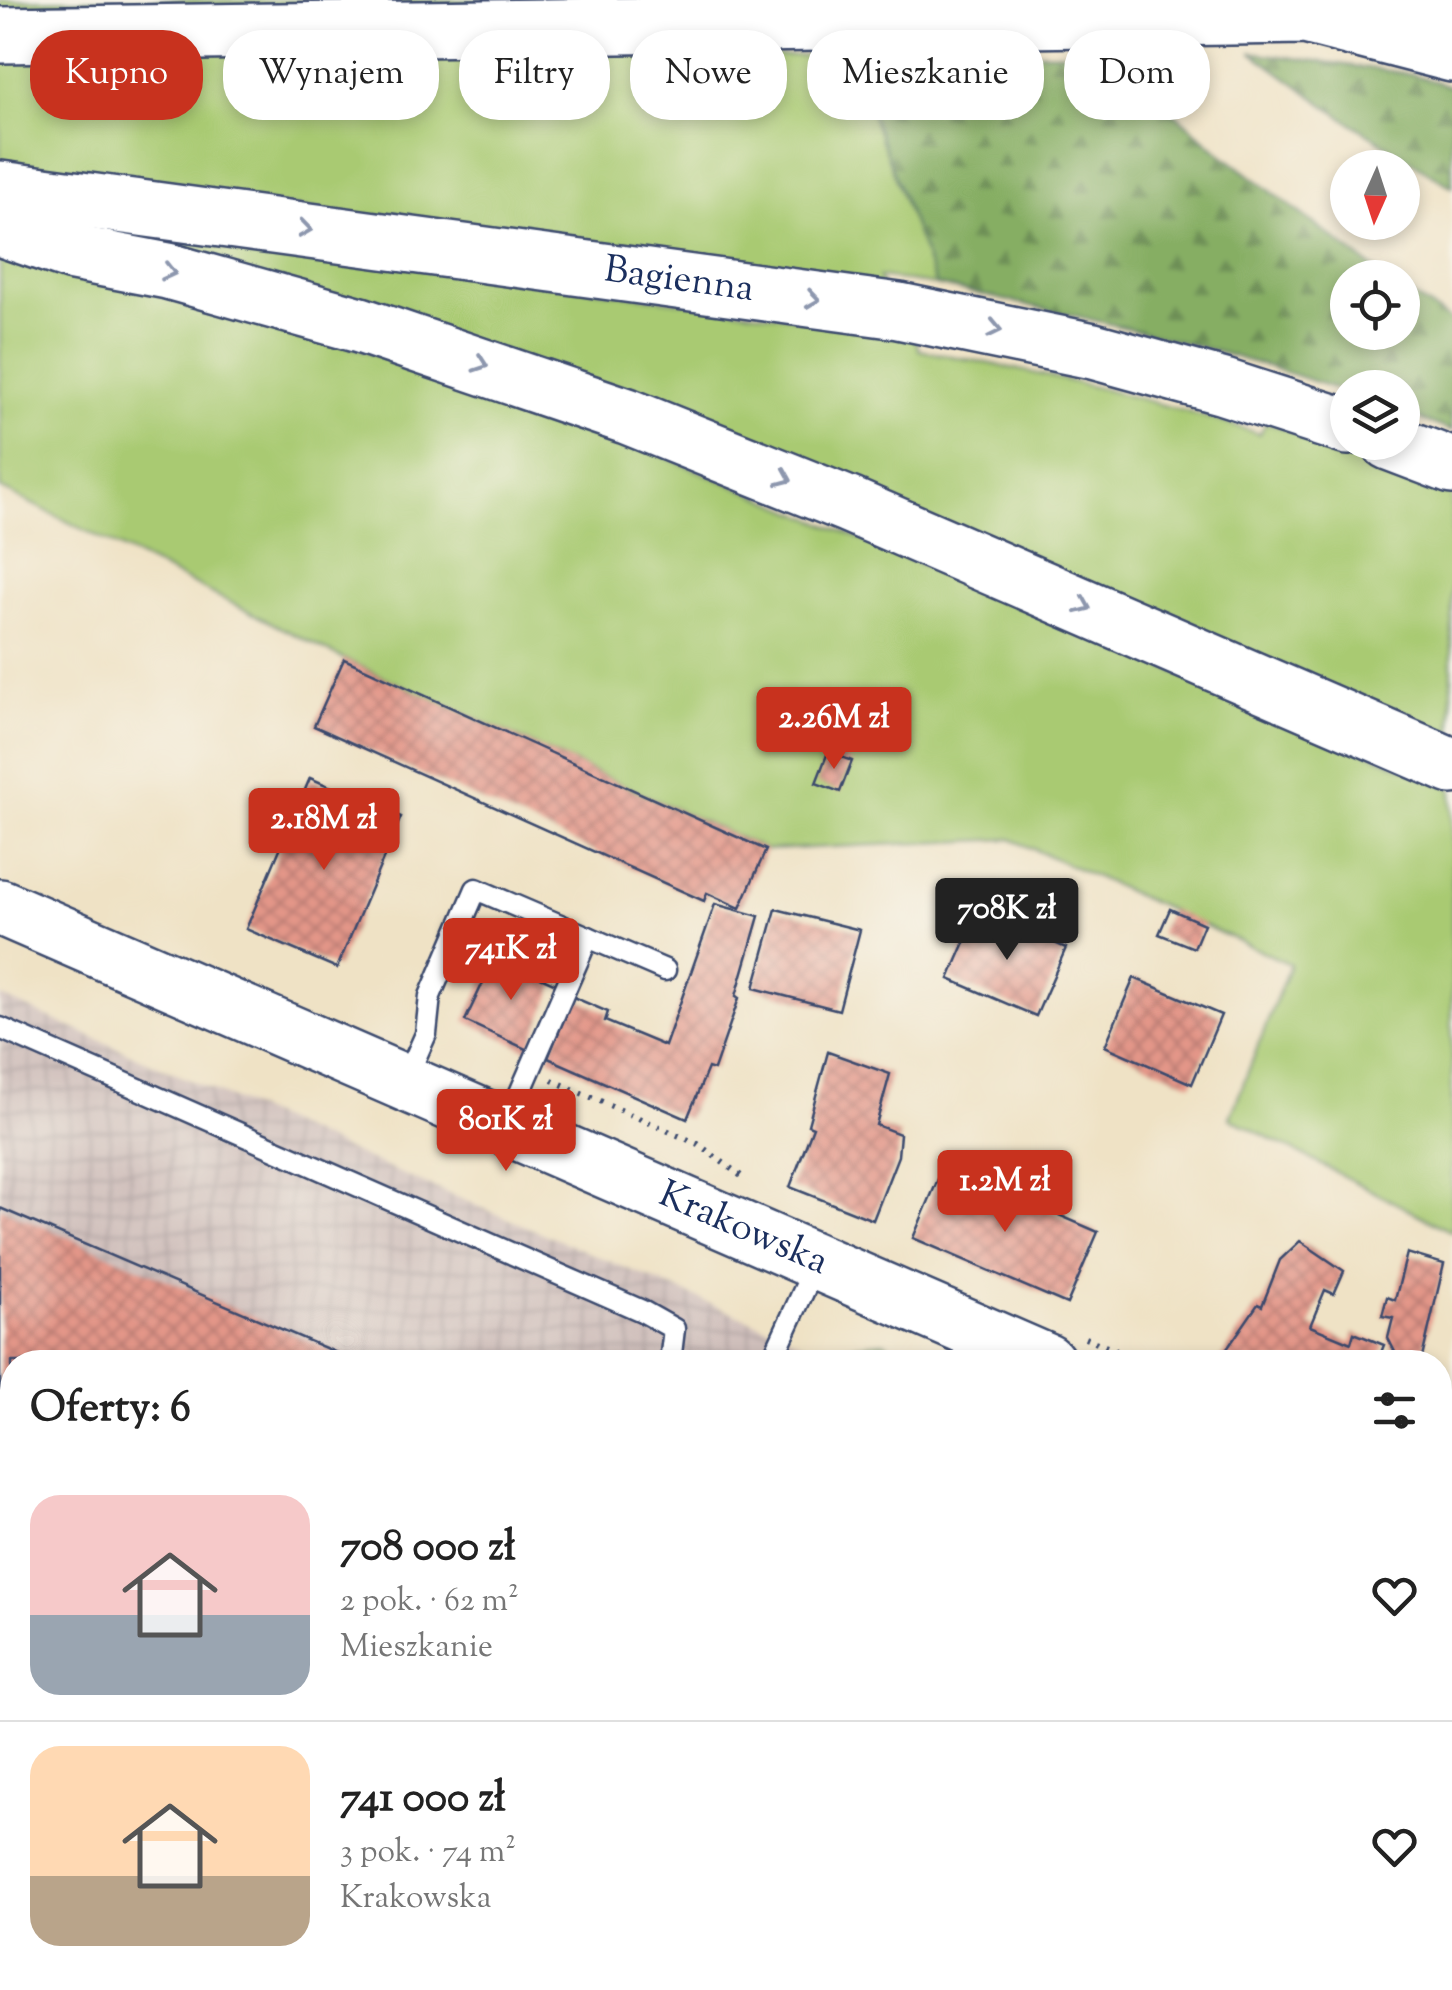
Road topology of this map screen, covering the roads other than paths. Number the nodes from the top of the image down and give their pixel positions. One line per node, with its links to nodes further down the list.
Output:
1 (1452, 11): 2 (main road)
2 (1304, 16): 3 (main road); 4 (main road)
3 (0, 36)
4 (1452, 54)
5 (0, 189): 7 (main road, Bagienna, one-way to 7)
6 (0, 228): 10 (main road, one-way to 10)
7 (1330, 421)
8 (1420, 454): 9 (main road)
9 (1452, 466)
10 (1452, 766)
11 (0, 907): 15 (main road, Krakowska)
12 (588, 936): 13 (lane); 15 (lane); 16 (lane)
13 (665, 970)
14 (0, 1028): 18 (lane)
15 (404, 1083): 16 (main road, Krakowska)
16 (505, 1127): 17 (main road, Krakowska)
17 (818, 1261): 19 (lane); 20 (main road, Krakowska)
18 (672, 1350)
19 (777, 1350)
20 (1020, 1350)

